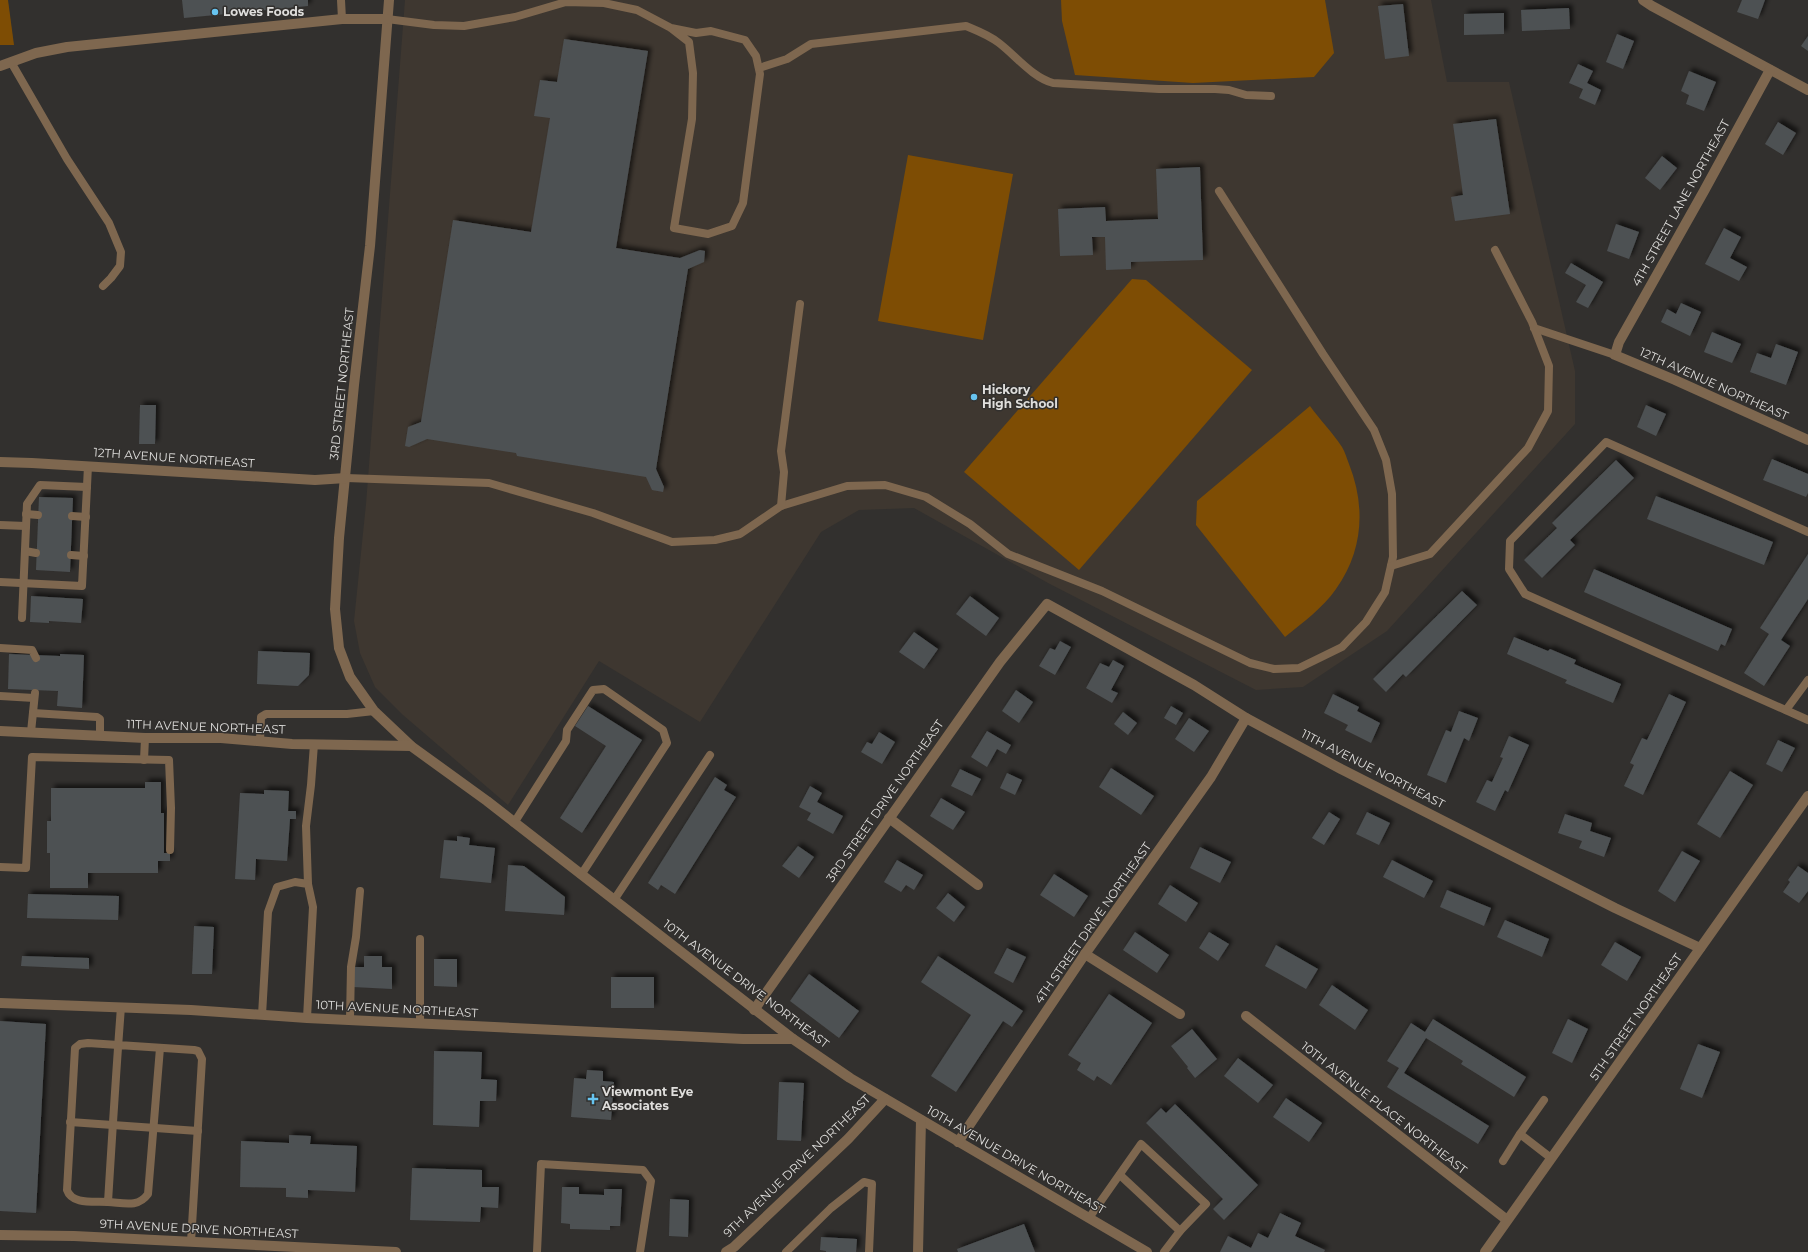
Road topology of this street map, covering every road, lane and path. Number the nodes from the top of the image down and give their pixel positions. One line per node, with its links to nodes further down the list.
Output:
1 (341, 0): 5 (lane)
2 (389, 0): 4 (street, 3RD STREET NORTHEAST)
3 (1643, 0): 10 (street)
4 (387, 19): 5 (street); 6 (lane); 22 (street, 3RD STREET NORTHEAST)
5 (342, 20): 7 (street)
6 (670, 28): 9 (lane); 9 (lane)
7 (11, 62): 8 (street); 15 (lane)
8 (0, 66)
9 (759, 68): 12 (lane)
10 (1770, 70): 11 (street); 18 (street, 4TH STREET LANE NORTHEAST)
11 (1808, 90)
12 (1271, 96)
13 (1219, 191): 36 (lane)
14 (1495, 250): 17 (lane)
15 (103, 286)
16 (800, 304): 24 (lane)
17 (1534, 328): 18 (lane); 36 (lane)
18 (1616, 352): 19 (street, 12TH AVENUE NORTHEAST)
19 (1808, 440)
20 (0, 462): 21 (street, 12TH AVENUE NORTHEAST)
21 (88, 466): 22 (street, 12TH AVENUE NORTHEAST); 23 (lane)
22 (346, 478): 24 (lane); 46 (street, 3RD STREET NORTHEAST)
23 (87, 487): 25 (lane); 28 (lane)
24 (781, 506): 36 (lane)
25 (26, 514): 26 (lane); 30 (lane)
26 (38, 514)
27 (72, 516): 28 (lane)
28 (86, 517): 35 (lane)
29 (0, 525): 30 (lane)
30 (26, 526): 32 (lane)
31 (1808, 532): 45 (lane)
32 (25, 552): 33 (lane); 38 (lane)
33 (36, 552)
34 (71, 554): 35 (lane)
35 (84, 556): 38 (lane)
36 (1391, 566)
37 (0, 582): 38 (lane)
38 (23, 584): 40 (lane)
39 (1042, 610): 48 (street, 11TH AVENUE NORTHEAST); 60 (street, 3RD STREET DRIVE NORTHEAST)
40 (22, 618)
41 (0, 648): 42 (lane)
42 (36, 658)
43 (1808, 680): 45 (lane)
44 (0, 696): 47 (lane)
45 (1786, 710): 49 (lane)
46 (374, 712): 54 (lane); 56 (street, 3RD STREET NORTHEAST)
47 (33, 713): 51 (lane); 52 (lane)
48 (1246, 718): 70 (street, 11TH AVENUE NORTHEAST); 71 (street, 4TH STREET DRIVE NORTHEAST)
49 (1808, 720)
50 (0, 731): 51 (street, 11TH AVENUE NORTHEAST)
51 (31, 732): 52 (street, 11TH AVENUE NORTHEAST)
52 (100, 735): 53 (street, 11TH AVENUE NORTHEAST)
53 (145, 738): 54 (street, 11TH AVENUE NORTHEAST); 58 (lane)
54 (260, 741): 55 (street, 11TH AVENUE NORTHEAST)
55 (314, 744): 56 (street, 11TH AVENUE NORTHEAST); 65 (lane)
56 (411, 746): 61 (street, 10TH AVENUE DRIVE NORTHEAST)
57 (710, 754): 68 (lane)
58 (144, 760): 62 (lane); 63 (lane)
59 (1808, 796): 70 (street, 5TH STREET NORTHEAST)
60 (889, 818): 66 (street); 74 (street, 3RD STREET DRIVE NORTHEAST)
61 (514, 823): 64 (street, 10TH AVENUE DRIVE NORTHEAST); 64 (lane)
62 (170, 850)
63 (0, 867)
64 (581, 875): 68 (street, 10TH AVENUE DRIVE NORTHEAST)
65 (308, 884): 76 (lane); 78 (lane)
66 (978, 885)
67 (360, 891): 79 (lane)
68 (614, 900): 74 (street, 10TH AVENUE DRIVE NORTHEAST)
69 (420, 939): 80 (lane)
70 (1700, 948): 93 (street, 5TH STREET NORTHEAST)
71 (1086, 954): 75 (street); 92 (street, 4TH STREET DRIVE NORTHEAST)
72 (0, 1003): 73 (street, 10TH AVENUE NORTHEAST)
73 (121, 1007): 76 (street, 10TH AVENUE NORTHEAST); 82 (lane)
74 (754, 1010): 81 (street, 10TH AVENUE DRIVE NORTHEAST)
75 (1180, 1014)
76 (262, 1015): 78 (street, 10TH AVENUE NORTHEAST)
77 (1246, 1016): 98 (street, 10TH AVENUE PLACE NORTHEAST)
78 (307, 1018): 79 (street, 10TH AVENUE NORTHEAST)
79 (350, 1019): 80 (street, 10TH AVENUE NORTHEAST)
80 (420, 1022): 81 (street, 10TH AVENUE NORTHEAST)
81 (793, 1039): 84 (street, 10TH AVENUE DRIVE NORTHEAST)
82 (118, 1046): 83 (lane); 87 (lane); 88 (lane)
83 (160, 1048): 89 (lane); 90 (lane)
84 (886, 1099): 86 (street, 10TH AVENUE DRIVE NORTHEAST); 105 (street, 9TH AVENUE DRIVE NORTHEAST)
85 (1544, 1100): 91 (lane)
86 (921, 1120): 92 (street, 10TH AVENUE DRIVE NORTHEAST); 108 (street)
87 (70, 1122): 88 (lane); 96 (lane)
88 (113, 1125): 89 (lane); 96 (lane)
89 (154, 1128): 90 (lane); 96 (lane)
90 (198, 1131): 101 (lane)
91 (1520, 1134): 93 (lane); 94 (lane)
92 (958, 1142): 97 (street, 10TH AVENUE DRIVE NORTHEAST)
93 (1551, 1158): 98 (street, 5TH STREET NORTHEAST)
94 (1503, 1161)
95 (1120, 1175): 97 (lane); 99 (lane); 99 (lane)
96 (108, 1202)
97 (1089, 1218): 109 (street, 10TH AVENUE DRIVE NORTHEAST)
98 (1507, 1220): 111 (street, 5TH STREET NORTHEAST)
99 (1180, 1231): 110 (lane)
100 (0, 1235): 101 (street, 9TH AVENUE DRIVE NORTHEAST)
101 (191, 1242): 102 (street, 9TH AVENUE DRIVE NORTHEAST)
102 (391, 1252)
103 (537, 1252): 104 (lane)
104 (640, 1252)
105 (726, 1252)
106 (786, 1252): 107 (lane)
107 (869, 1252)
108 (918, 1252)
109 (1147, 1252)
110 (1164, 1252)
111 (1485, 1252)

